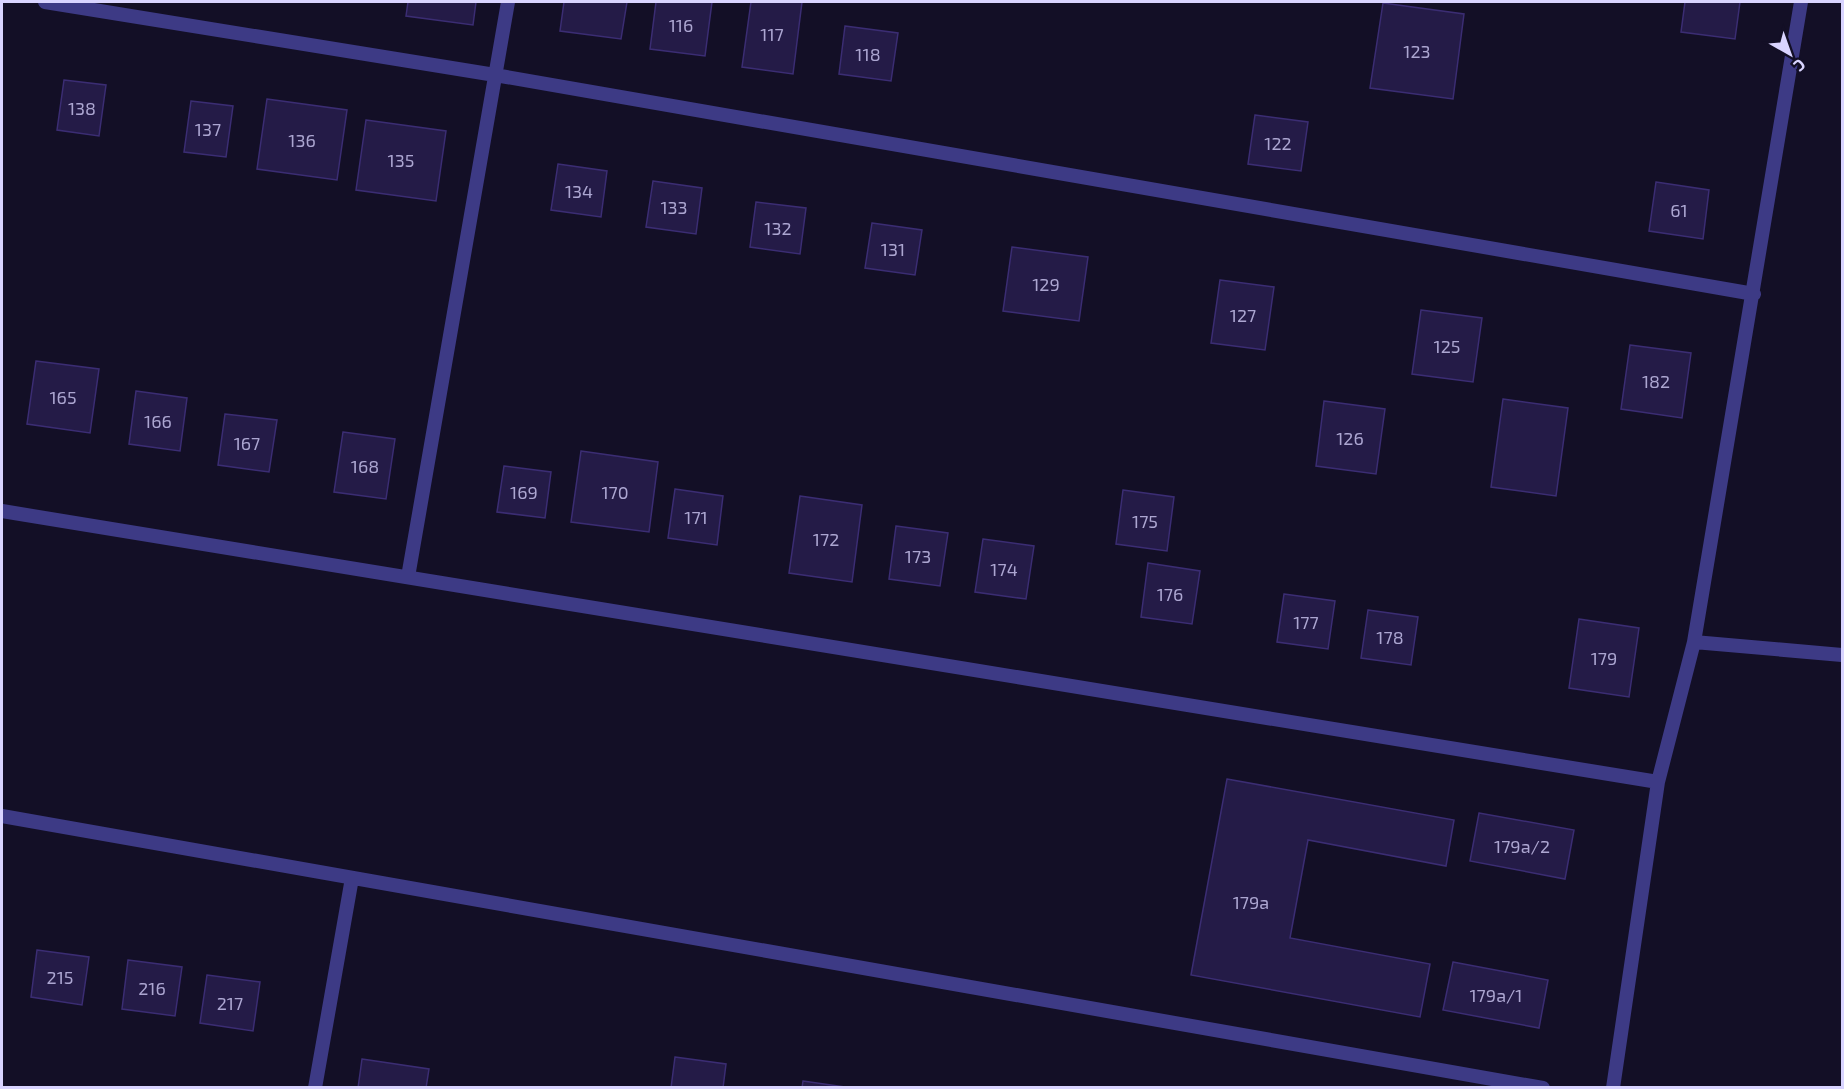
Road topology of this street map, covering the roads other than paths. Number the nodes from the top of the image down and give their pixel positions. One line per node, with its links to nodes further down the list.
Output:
1 (45, 2): 4 (lane)
2 (508, 2): 4 (lane)
3 (1801, 2): 5 (lane)
4 (495, 75): 5 (lane); 7 (lane)
5 (1754, 294): 8 (lane)
6 (2, 511): 7 (lane)
7 (408, 576): 10 (lane)
8 (1694, 642): 9 (lane); 10 (lane)
9 (1842, 655)
10 (1658, 782): 15 (lane)
11 (2, 816): 12 (lane)
12 (352, 878): 13 (lane); 14 (lane)
13 (315, 1088)
14 (1543, 1088)
15 (1612, 1088)

